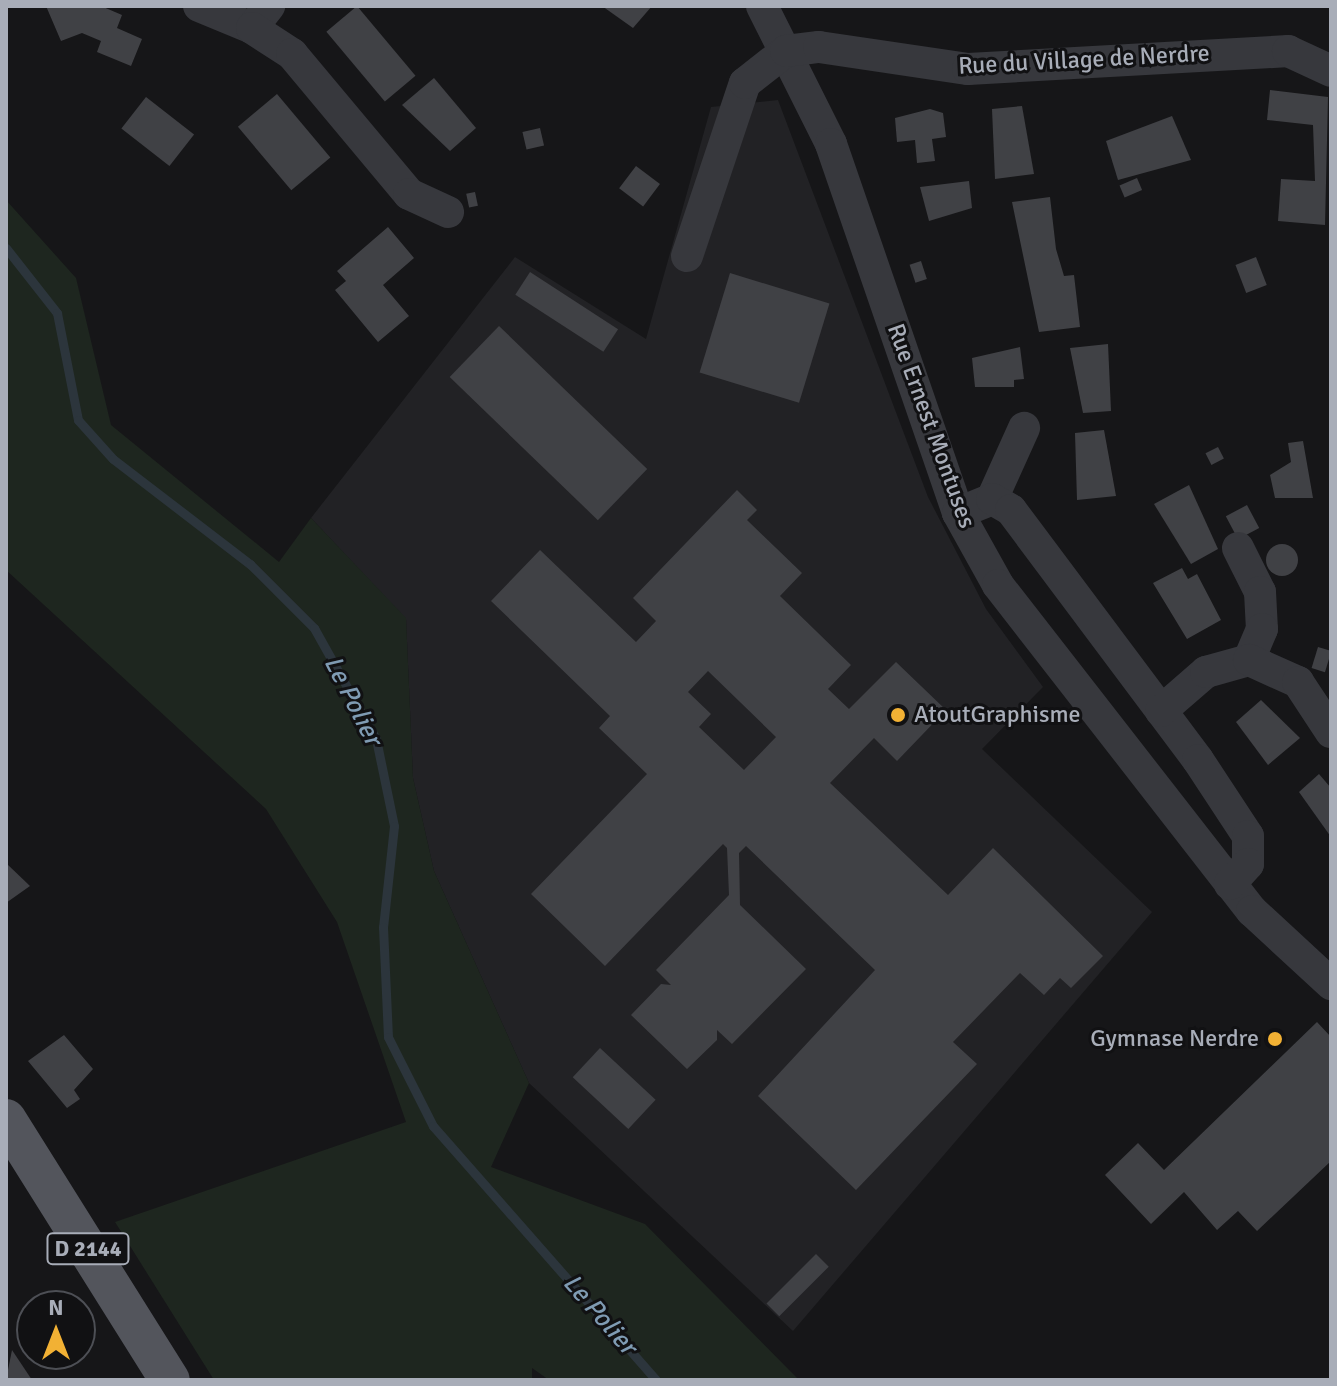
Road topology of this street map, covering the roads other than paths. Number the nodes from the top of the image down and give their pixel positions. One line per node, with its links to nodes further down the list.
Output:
1 (199, 6): 3 (street)
2 (762, 6): 4 (street, Rue Ernest Montuses)
3 (261, 17): 6 (street)
4 (786, 51): 5 (street, Rue du Village de Nerdre); 7 (street); 10 (street, Rue Ernest Montuses)
5 (1331, 71)
6 (448, 212)
7 (687, 256)
8 (1024, 428): 9 (street, Rue Ernest Montuses)
9 (992, 499): 10 (street); 15 (street)
10 (958, 513): 17 (street, Rue Ernest Montuses)
11 (1238, 548): 12 (street)
12 (1249, 660): 13 (street); 15 (street)
13 (1298, 682): 14 (street); 16 (street)
14 (1331, 693)
15 (1161, 711): 17 (street)
16 (1331, 732)
17 (1230, 884): 18 (street, Rue Ernest Montuses)
18 (1331, 984)
19 (6, 1119): 20 (main road, D 2144)
20 (170, 1380)

